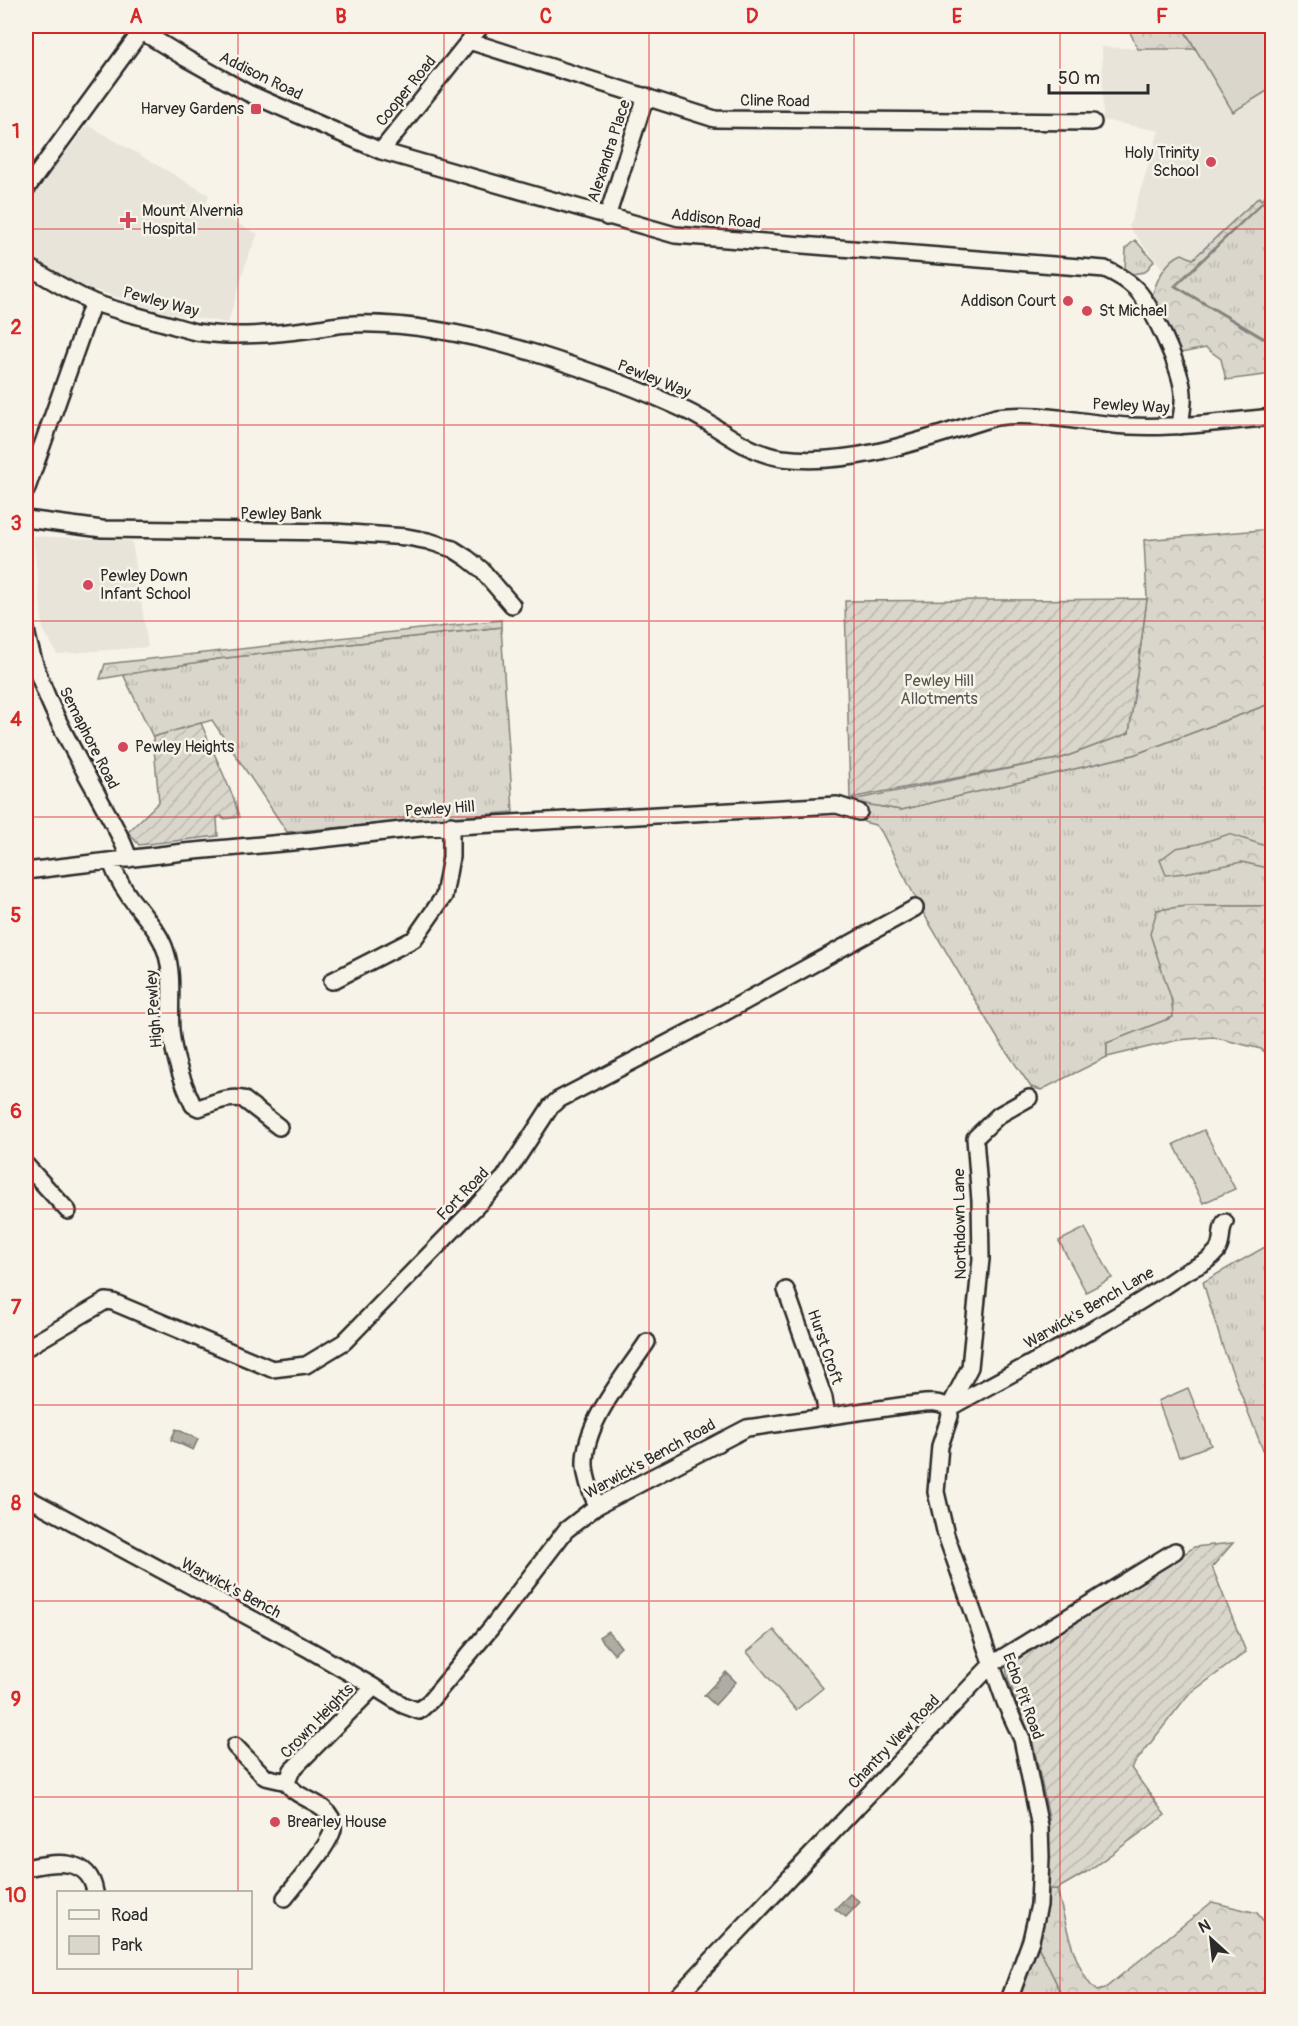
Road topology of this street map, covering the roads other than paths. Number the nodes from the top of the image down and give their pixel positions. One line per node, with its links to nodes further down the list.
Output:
1 (481, 26): 3 (street, Cooper Road)
2 (143, 28): 6 (street, Addison Road); 7 (street)
3 (469, 42): 4 (street, Cline Road); 6 (street, Cooper Road)
4 (646, 96): 5 (street, Cline Road); 8 (street, Alexandra Place)
5 (1093, 122)
6 (381, 151): 8 (street, Addison Road)
7 (26, 189)
8 (608, 217): 12 (street, Addison Road)
9 (26, 265): 10 (street, Pewley Way)
10 (93, 302): 12 (street, Pewley Way); 13 (street)
11 (1272, 417): 12 (street, Pewley Way)
12 (1180, 426)
13 (26, 491)
14 (26, 519): 15 (street, Pewley Bank)
15 (512, 605)
16 (26, 630): 19 (street, Semaphore Road)
17 (859, 812): 18 (street, Pewley Hill)
18 (451, 825): 19 (street, Pewley Hill); 23 (street)
19 (129, 859): 20 (street, Pewley Hill)
20 (111, 862): 21 (street, Pewley Hill); 25 (street, High Pewley)
21 (26, 871)
22 (915, 908): 31 (street, Fort Road)
23 (332, 981)
24 (1029, 1098): 32 (street, Northdown Lane)
25 (279, 1127)
26 (26, 1165): 27 (street)
27 (68, 1211)
28 (1225, 1222): 32 (street, Warwick's Bench Lane)
29 (786, 1290): 33 (street, Hurst Croft)
30 (647, 1342): 35 (street)
31 (26, 1348)
32 (949, 1408): 33 (street, Warwick's Bench Road); 37 (street, Echo Pit Road)
33 (827, 1417): 35 (street, Warwick's Bench Road)
34 (26, 1497): 38 (street, Warwick's Bench)
35 (597, 1506): 39 (street, Warwick's Bench Road)
36 (1175, 1551): 37 (street, Chantry View Road)
37 (992, 1664): 45 (street, Chantry View Road); 46 (street, Echo Pit Road)
38 (374, 1687): 39 (street, Warwick's Bench); 41 (street, Crown Heights)
39 (419, 1711)
40 (235, 1746): 41 (street, Crown Heights)
41 (287, 1782): 44 (street, Crown Heights)
42 (26, 1868): 43 (street)
43 (94, 1891)
44 (285, 1898)
45 (674, 2001)
46 (1009, 2001)

